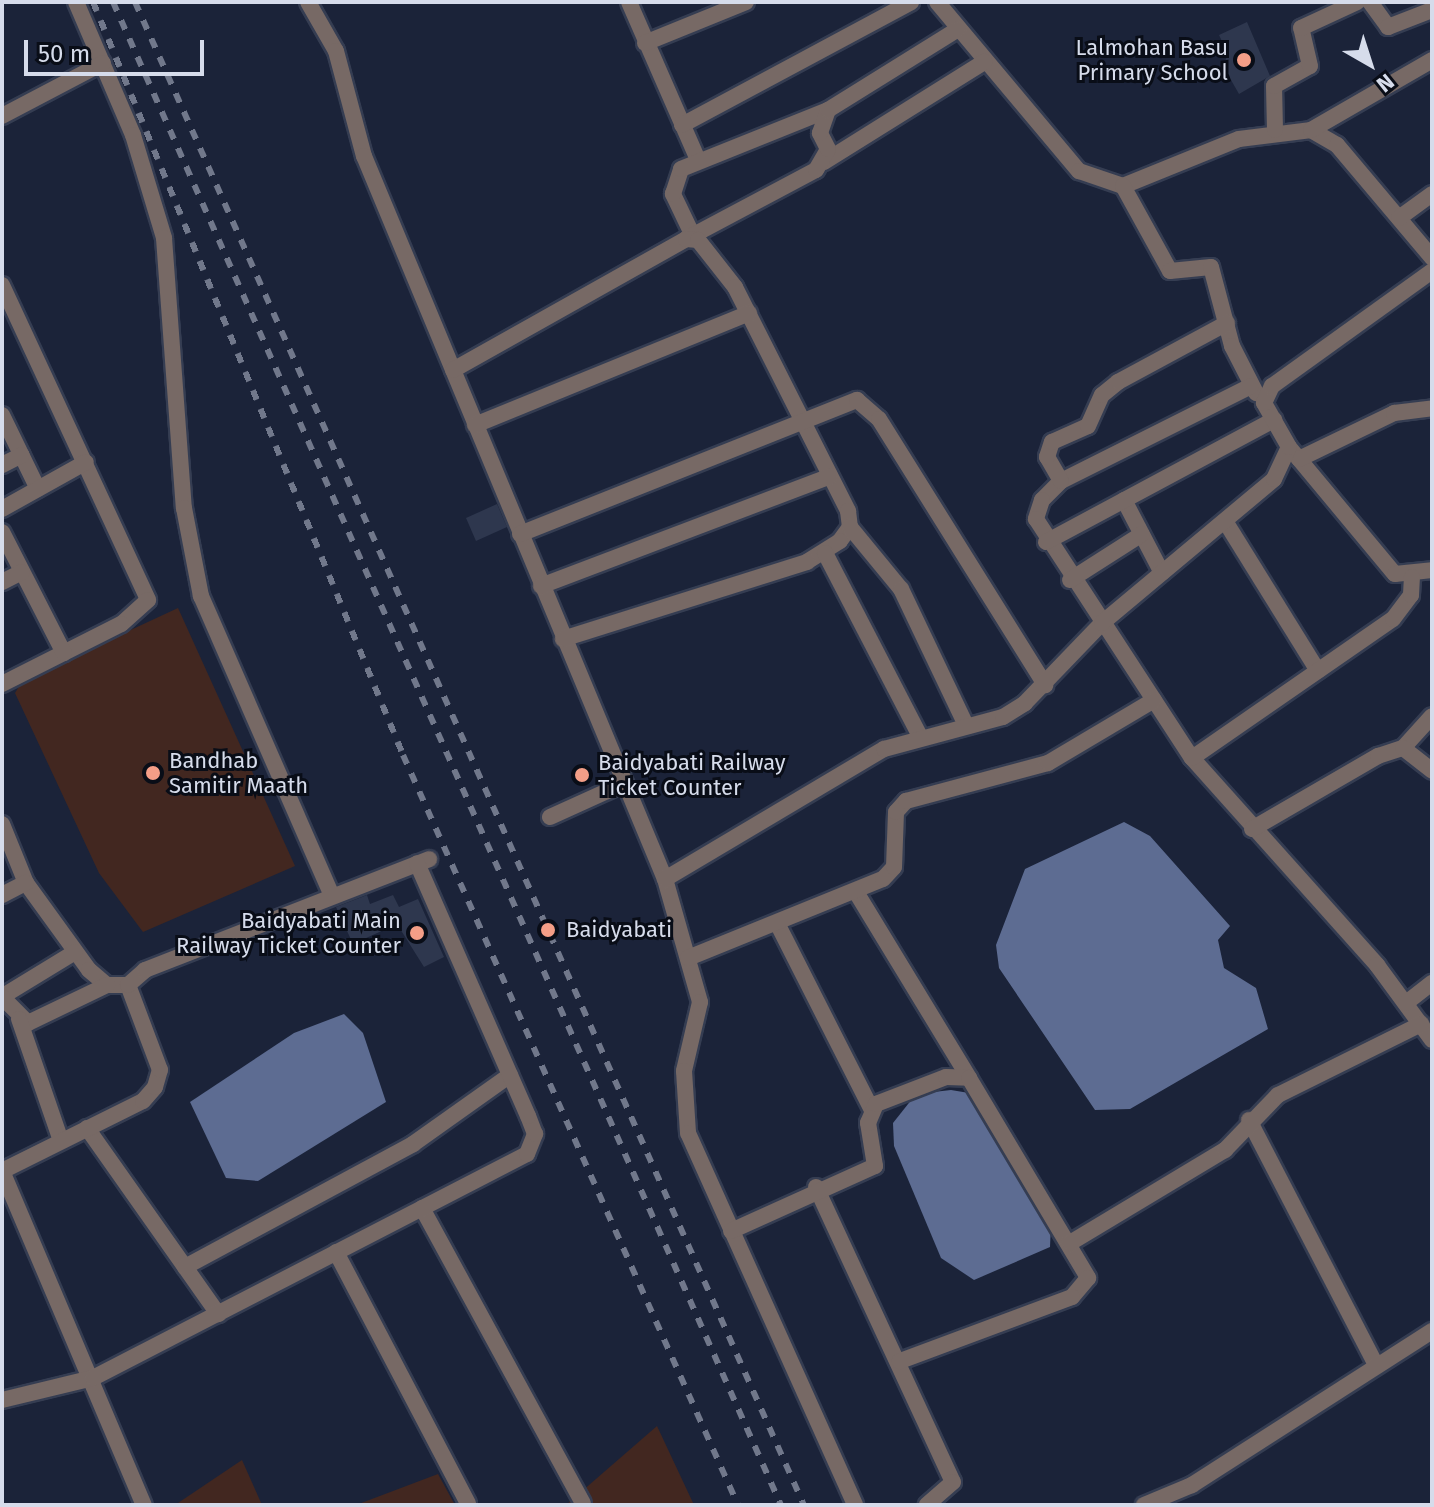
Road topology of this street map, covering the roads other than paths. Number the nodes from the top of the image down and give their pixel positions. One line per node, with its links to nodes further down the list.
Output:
1 (76, 2): 14 (street)
2 (308, 2): 31 (street)
3 (629, 2): 11 (street)
4 (746, 2): 11 (street)
5 (911, 2): 17 (street)
6 (938, 2): 10 (street)
7 (1357, 2): 18 (street)
8 (1370, 2): 9 (street)
9 (1432, 10)
10 (958, 29): 13 (street); 15 (street)
11 (645, 43): 17 (street)
12 (1432, 60): 19 (street)
13 (984, 62): 21 (street); 22 (street)
14 (103, 63): 16 (street); 83 (street)
15 (828, 110): 20 (street); 21 (street)
16 (2, 116)
17 (682, 125): 20 (street)
18 (1275, 130): 19 (street); 22 (street)
19 (1311, 130): 24 (street)
20 (698, 160): 25 (street)
21 (824, 162): 25 (street)
22 (1123, 186): 30 (street)
23 (1432, 194): 24 (street)
24 (1399, 218): 26 (street)
25 (690, 238): 29 (street); 31 (street)
26 (1432, 258)
27 (1432, 271): 33 (street)
28 (2, 285): 41 (street)
29 (749, 313): 37 (street); 38 (street)
30 (1227, 323): 32 (street); 44 (street)
31 (453, 370): 38 (street)
32 (1251, 386): 33 (street); 44 (street)
33 (1264, 403): 36 (street)
34 (1432, 408): 39 (street)
35 (2, 415): 40 (street)
36 (1274, 420): 39 (street); 46 (street)
37 (802, 423): 43 (street); 51 (street); 67 (street)
38 (475, 425): 51 (street)
39 (1294, 453): 48 (street); 58 (street)
40 (22, 455): 42 (street); 45 (street)
41 (86, 462): 45 (street); 64 (street)
42 (2, 465)
43 (830, 476): 49 (street); 61 (street)
44 (1061, 481): 53 (street)
45 (38, 489): 47 (street)
46 (1124, 500): 52 (street); 53 (street)
47 (2, 509)
48 (1225, 521): 57 (street); 65 (street)
49 (850, 527): 54 (street); 70 (street)
50 (2, 532): 56 (street)
51 (520, 534): 61 (street)
52 (1142, 534): 57 (street); 59 (street)
53 (1046, 542): 59 (street)
54 (825, 553): 63 (street); 71 (street)
55 (1432, 570): 58 (street)
56 (22, 572): 60 (street); 64 (street)
57 (1162, 573): 62 (street)
58 (1412, 577): 65 (street)
59 (1070, 580): 62 (street)
60 (2, 582)
61 (541, 586): 63 (street)
62 (1102, 623): 67 (street); 68 (street)
63 (563, 639): 75 (street)
64 (64, 653): 66 (street)
65 (1318, 671): 73 (street)
66 (2, 684)
67 (1045, 685): 70 (street)
68 (1154, 700): 73 (street); 81 (street)
69 (1432, 716): 72 (street)
70 (966, 725): 71 (street)
71 (919, 734): 79 (street)
72 (1403, 748): 74 (street); 78 (street)
73 (1192, 758): 78 (street)
74 (1432, 771)
75 (625, 783): 76 (street); 79 (street)
76 (550, 817)
77 (3, 829): 80 (street)
78 (1252, 829): 91 (street)
79 (665, 879): 86 (street)
80 (26, 883): 82 (street); 85 (street)
81 (856, 892): 84 (street); 96 (street)
82 (2, 895)
83 (332, 896): 89 (street); 95 (street)
84 (777, 923): 86 (street); 97 (street)
85 (75, 952): 88 (street); 90 (street)
86 (688, 958): 104 (street)
87 (1432, 983): 91 (street)
88 (107, 985): 89 (street); 92 (street)
89 (128, 985): 99 (street)
90 (2, 996): 92 (street)
91 (1406, 1003): 93 (street)
92 (19, 1019): 100 (street)
93 (1421, 1024): 94 (street); 98 (street)
94 (1432, 1040)
95 (510, 1075): 103 (street); 107 (street)
96 (969, 1078): 97 (street); 105 (street)
97 (871, 1108): 102 (street)
98 (1249, 1120): 105 (street); 111 (street)
99 (87, 1128): 100 (street); 107 (street)
100 (61, 1141): 101 (street)
101 (2, 1171): 112 (street)
102 (816, 1187): 104 (street); 110 (street)
103 (422, 1208): 106 (street); 115 (street)
104 (731, 1231): 117 (street)
105 (1070, 1243): 110 (street)
106 (336, 1252): 108 (street); 114 (street)
107 (185, 1267): 108 (street)
108 (218, 1314): 112 (street)
109 (1432, 1331): 111 (street)
110 (900, 1361): 118 (street)
111 (1376, 1365): 119 (street)
112 (93, 1378): 113 (street); 116 (street)
113 (2, 1400)
114 (468, 1503)
115 (583, 1503)
116 (144, 1505)
117 (855, 1505)
118 (927, 1505)
119 (1144, 1505)

